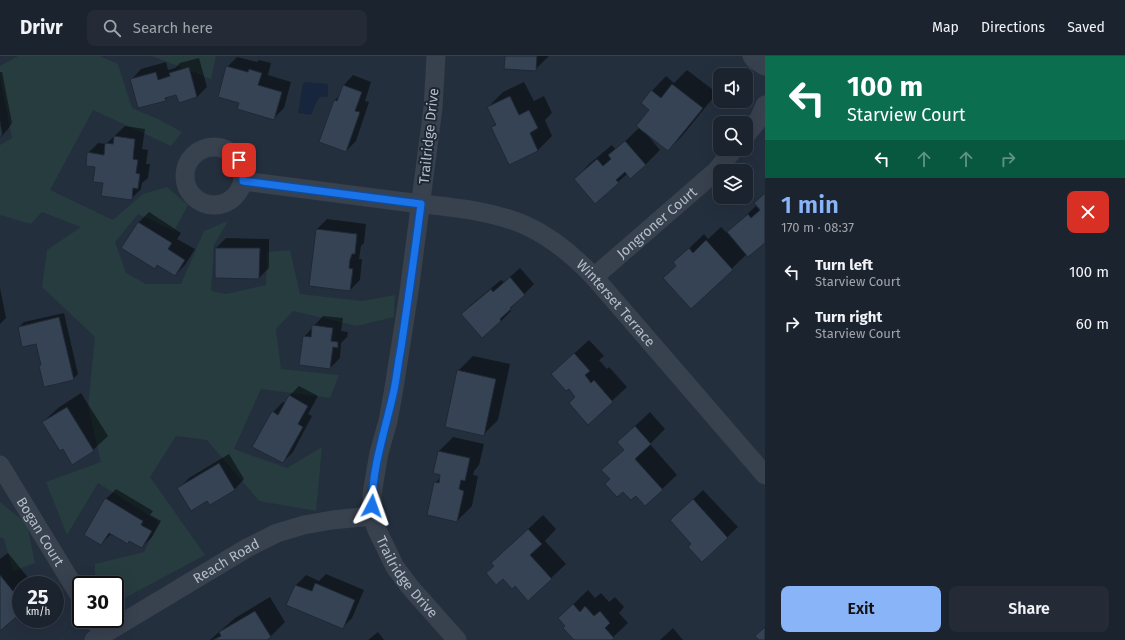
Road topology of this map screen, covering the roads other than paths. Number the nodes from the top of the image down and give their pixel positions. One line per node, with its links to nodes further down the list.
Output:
1 (436, 56): 8 (street, Trailridge Drive)
2 (752, 56): 3 (street)
3 (765, 66)
4 (765, 105): 5 (street)
5 (753, 126)
6 (728, 156): 9 (street, Jongroner Court)
7 (243, 181): 8 (street, Winterset Terrace)
8 (421, 204): 9 (street, Winterset Terrace); 12 (street, Trailridge Drive)
9 (594, 277): 11 (street, Winterset Terrace)
10 (0, 465): 13 (street, Bogan Court)
11 (765, 475)
12 (372, 516): 14 (street, Reach Road); 15 (street, Trailridge Drive)
13 (72, 583)
14 (97, 631)
15 (457, 640)

